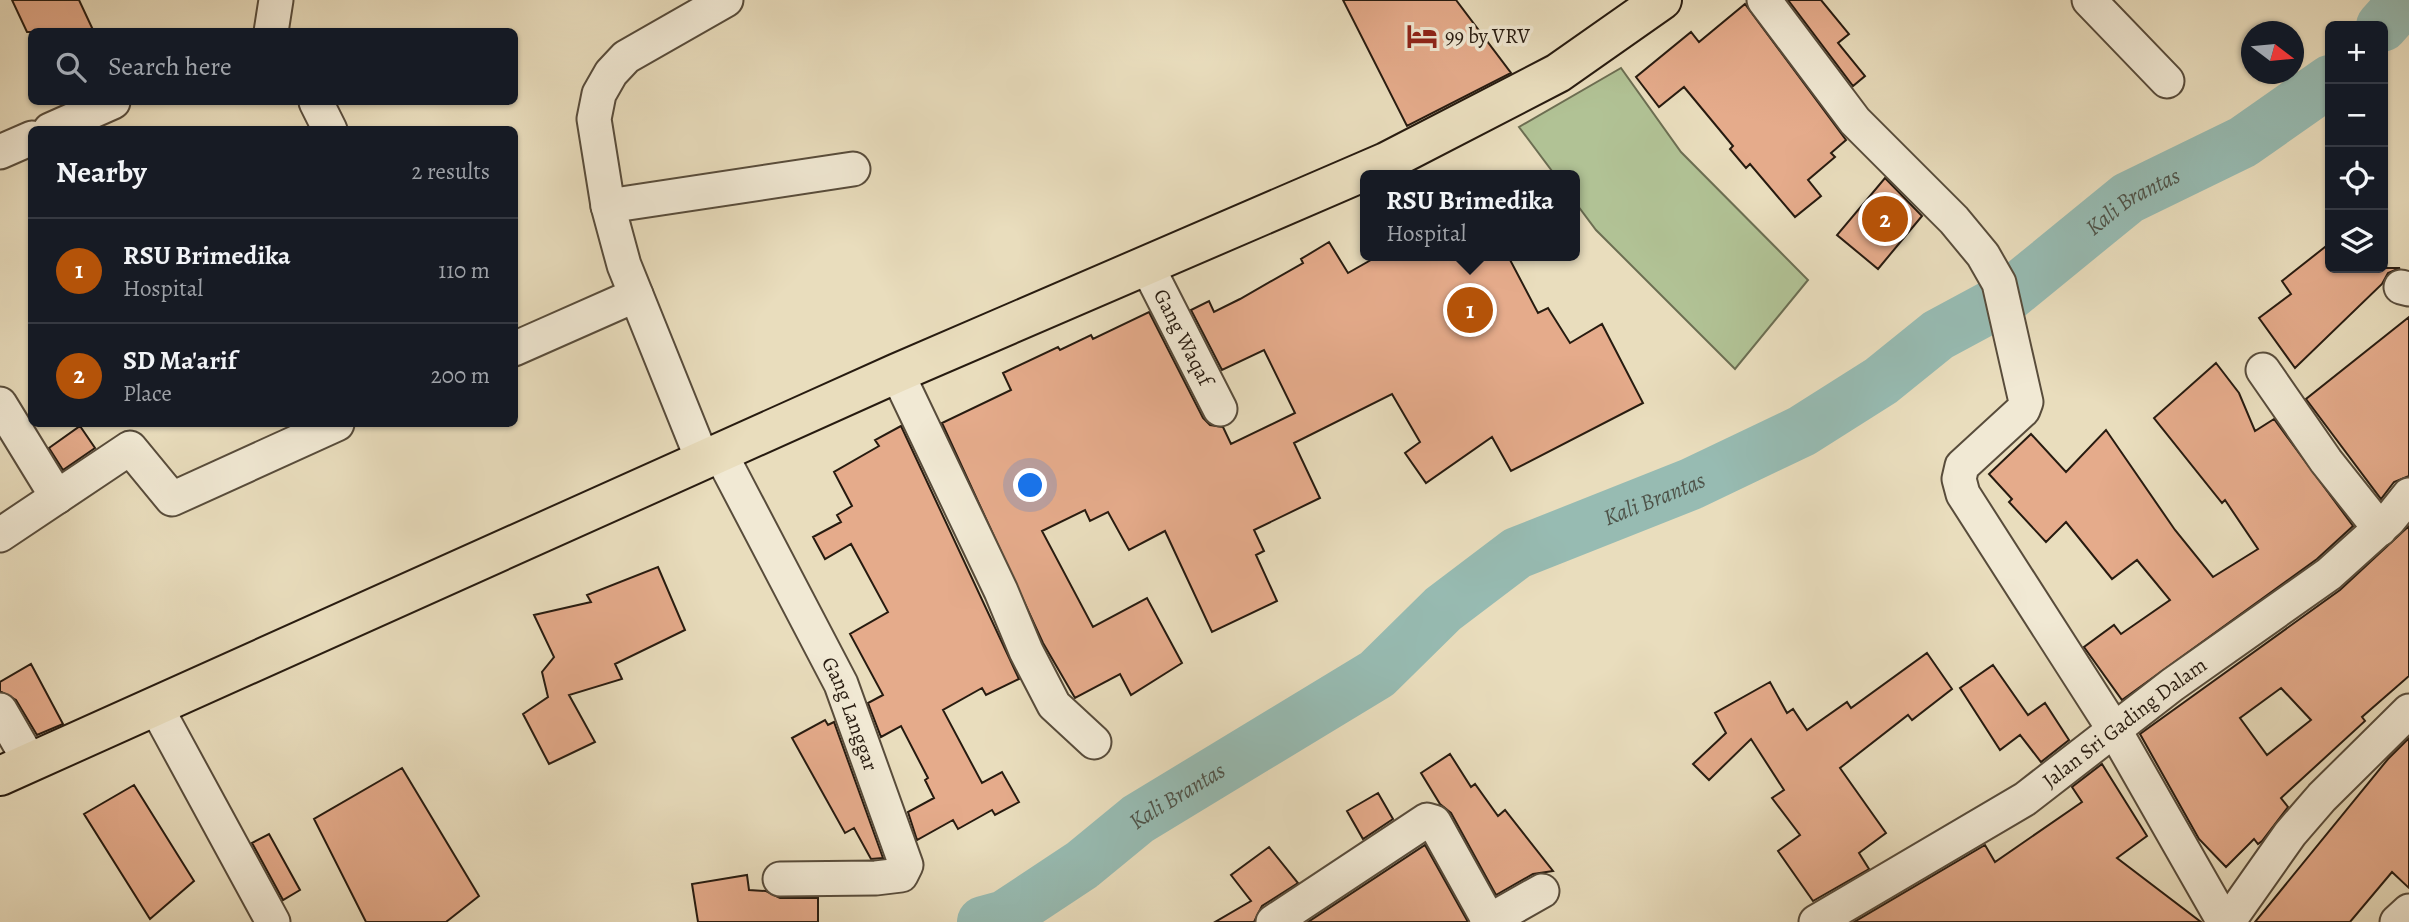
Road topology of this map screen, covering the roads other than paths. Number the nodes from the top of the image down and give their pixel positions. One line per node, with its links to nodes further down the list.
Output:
1 (276, 0): 6 (street)
2 (726, 0): 17 (street)
3 (1662, 0): 15 (main road)
4 (1764, 0): 34 (street)
5 (2089, 0): 7 (street)
6 (272, 28)
7 (2167, 81)
8 (106, 105): 10 (street)
9 (318, 105): 11 (street)
10 (59, 126)
11 (328, 126)
12 (28, 140): 13 (street)
13 (0, 152)
14 (853, 169): 17 (street)
15 (1367, 170)
16 (1360, 173): 18 (main road)
17 (608, 206): 19 (street)
18 (1146, 264): 22 (main road); 24 (street, Gang Waqaf)
19 (636, 295): 20 (street); 26 (street)
20 (518, 347)
21 (2263, 370): 29 (street)
22 (897, 373): 26 (main road); 35 (street)
23 (0, 404): 28 (street)
24 (1220, 409)
25 (330, 427): 28 (street)
26 (712, 457): 31 (main road); 37 (street, Gang Langgar)
27 (2409, 495): 29 (street, Jalan Sri Gading Dalam)
28 (57, 497): 30 (street)
29 (2380, 529): 34 (street, Jalan Sri Gading Dalam)
30 (0, 535)
31 (156, 707): 36 (main road); 40 (street)
32 (0, 710): 36 (street)
33 (2409, 711): 44 (street)
34 (2115, 732): 43 (street, Jalan Sri Gading Dalam); 44 (street)
35 (1094, 741)
36 (15, 769)
37 (780, 879)
38 (1542, 891): 42 (street)
39 (2409, 911): 45 (street)
40 (273, 922)
41 (1273, 922): 42 (street)
42 (1488, 922)
43 (1816, 922)
44 (2226, 922)
45 (2397, 922)

